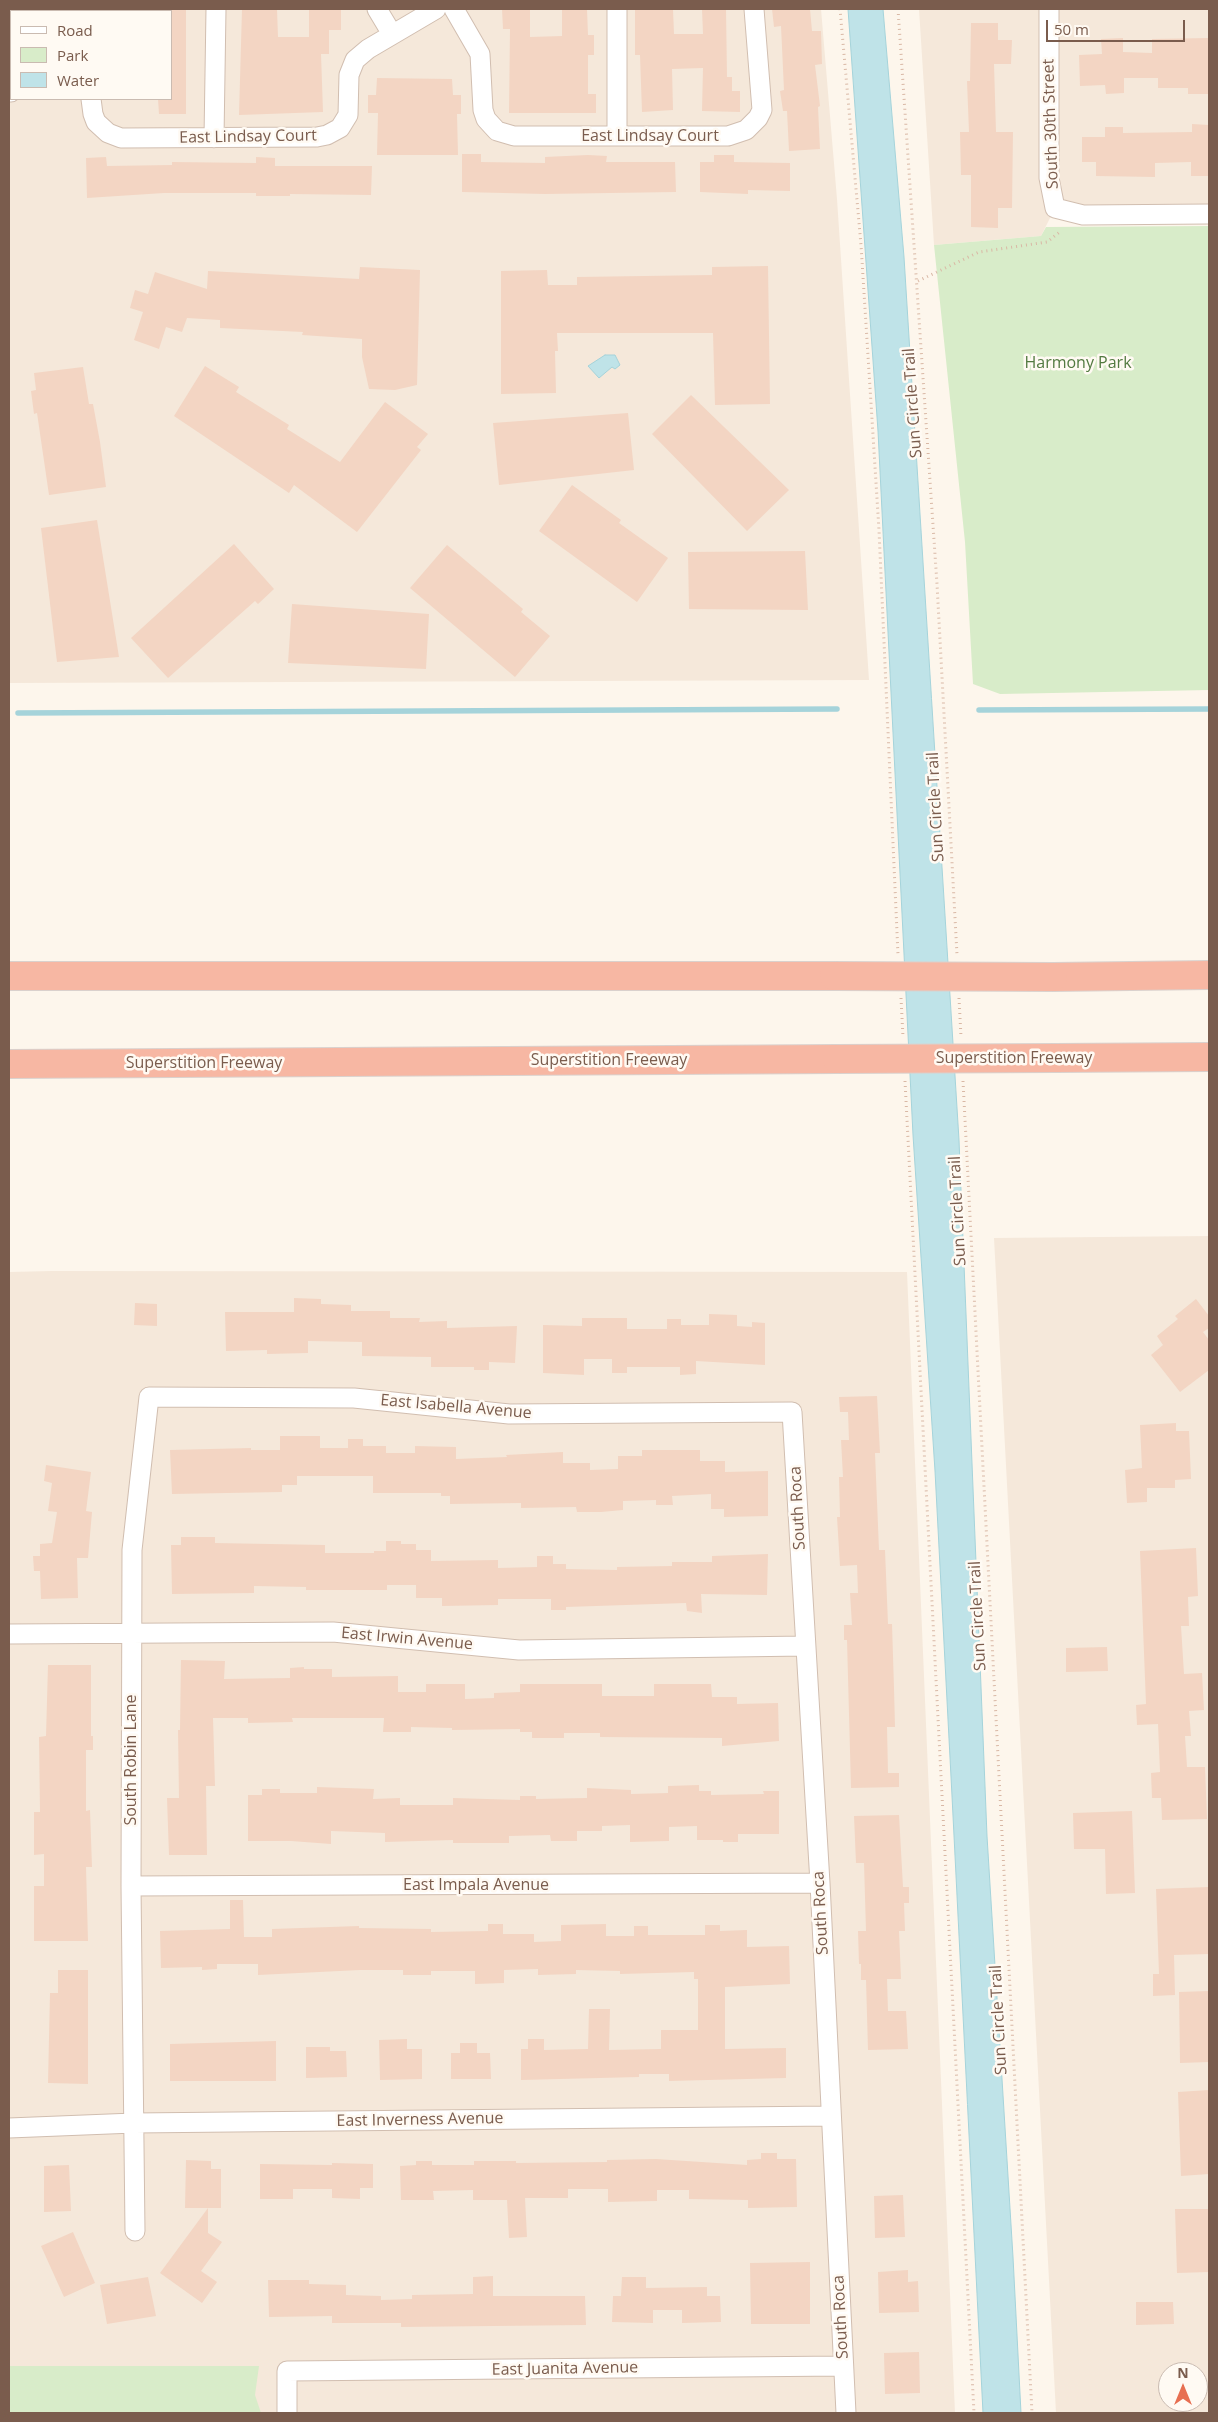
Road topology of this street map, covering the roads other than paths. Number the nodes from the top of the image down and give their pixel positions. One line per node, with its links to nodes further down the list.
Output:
1 (216, 9): 11 (street)
2 (377, 9): 8 (street)
3 (436, 9): 8 (street, East Lindsay Court)
4 (454, 9): 10 (street, East Lindsay Court)
5 (617, 9): 10 (street)
6 (754, 9): 10 (street, East Lindsay Court)
7 (1049, 9): 12 (street, South 30th Street)
8 (392, 34): 11 (street, East Lindsay Court)
9 (91, 100): 11 (street, East Lindsay Court)
10 (617, 136)
11 (214, 138)
12 (1209, 214)
13 (1209, 975): 14 (highway, bridge)
14 (9, 976)
15 (1209, 1057): 16 (highway, Superstition Freeway, bridge)
16 (9, 1064)
17 (150, 1397): 18 (street, East Isabella Avenue); 19 (street, South Robin Lane)
18 (792, 1412): 21 (street, South Roca)
19 (131, 1633): 20 (street, East Irwin Avenue); 21 (street, East Irwin Avenue); 23 (street, South Robin Lane)
20 (9, 1634)
21 (805, 1646): 22 (street, South Roca)
22 (820, 1883): 23 (street, East Impala Avenue); 24 (street, South Roca)
23 (132, 1886): 25 (street, South Robin Lane)
24 (831, 2116): 25 (street, East Inverness Avenue); 28 (street, South Roca)
25 (134, 2123): 26 (street, East Inverness Avenue); 27 (street, South Robin Lane)
26 (9, 2128)
27 (135, 2231)
28 (843, 2366): 29 (street, East Juanita Avenue); 30 (street, South Roca)
29 (287, 2413)
30 (846, 2413)

